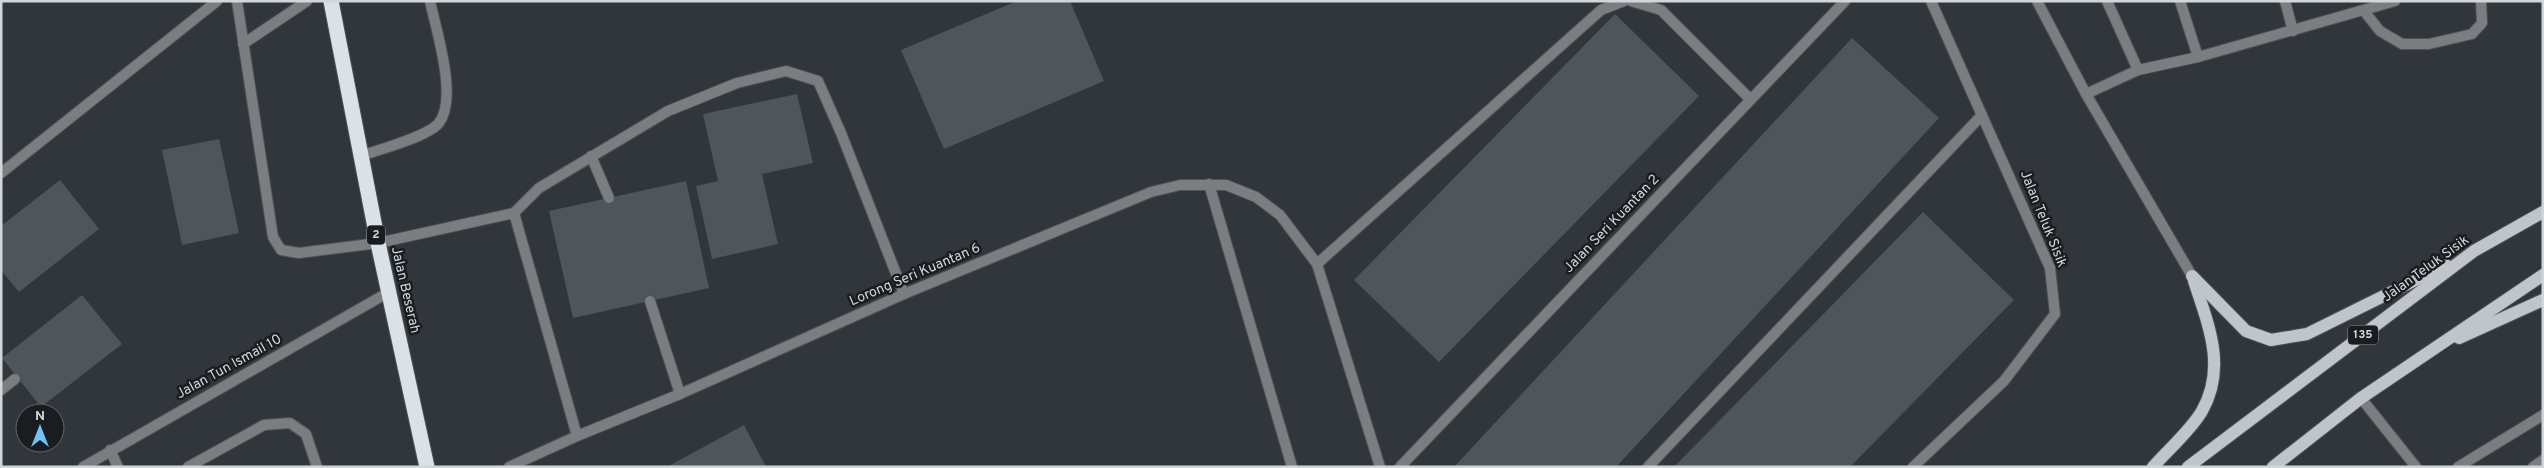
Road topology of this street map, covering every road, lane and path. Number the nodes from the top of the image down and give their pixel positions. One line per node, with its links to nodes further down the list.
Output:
1 (217, 1): 26 (street)
2 (236, 1): 18 (street)
3 (306, 1): 18 (street)
4 (330, 1): 24 (highway, Jalan Beserah / 2)
5 (430, 1): 24 (street)
6 (1624, 1): 33 (street)
7 (1631, 1): 22 (street)
8 (1845, 1): 22 (street, Jalan Seri Kuantan 2)
9 (1931, 1): 23 (street, Jalan Teluk Sisik)
10 (2036, 1): 21 (street)
11 (2107, 1): 20 (street)
12 (2180, 1): 19 (street)
13 (2285, 1): 17 (street)
14 (2395, 1): 16 (street)
15 (2481, 1): 16 (street)
16 (2364, 11): 17 (street)
17 (2293, 31): 19 (street)
18 (243, 44): 31 (street)
19 (2198, 58): 20 (street)
20 (2138, 70): 21 (street)
21 (2086, 94): 35 (street)
22 (1750, 100): 57 (street, Jalan Seri Kuantan 2)
23 (1982, 115): 58 (street); 59 (street, Jalan Teluk Sisik)
24 (360, 156): 31 (highway, Jalan Beserah / 2)
25 (590, 156): 28 (street); 29 (street); 37 (street)
26 (1, 173)
27 (1209, 184): 33 (street, Lorong Seri Kuantan 6); 37 (street, Lorong Seri Kuantan 6); 55 (street)
28 (609, 198)
29 (514, 212): 31 (street); 46 (street)
30 (2543, 212): 32 (main road, Jalan Teluk Sisik / 135)
31 (378, 243): 36 (highway, Jalan Beserah / 2)
32 (2474, 251): 35 (main road); 61 (main road, Jalan Teluk Sisik / 135)
33 (1317, 264): 56 (street)
34 (2543, 275): 40 (main road)
35 (2192, 276): 60 (main road)
36 (389, 292): 47 (street, Jalan Tun Ismail 10); 53 (highway, Jalan Beserah / 2)
37 (904, 294): 43 (street, Lorong Seri Kuantan 6)
38 (2543, 300): 40 (main road)
39 (650, 301): 43 (street)
40 (2422, 355): 44 (main road)
41 (15, 379): 42 (street)
42 (1, 390)
43 (680, 394): 46 (street, Lorong Seri Kuantan 6)
44 (2361, 398): 62 (main road); 63 (street)
45 (2543, 414): 64 (street)
46 (577, 436): 54 (street, Lorong Seri Kuantan 6)
47 (110, 450): 49 (street, Jalan Tun Ismail 10); 50 (street)
48 (2543, 460): 65 (street)
49 (83, 467)
50 (118, 467)
51 (188, 467): 52 (street)
52 (317, 467)
53 (428, 467)
54 (509, 467)
55 (1292, 467)
56 (1380, 467)
57 (1400, 467)
58 (1648, 467)
59 (1913, 467)
60 (2153, 467)
61 (2188, 467)
62 (2274, 467)
63 (2416, 467)
64 (2458, 467)
65 (2533, 467)

